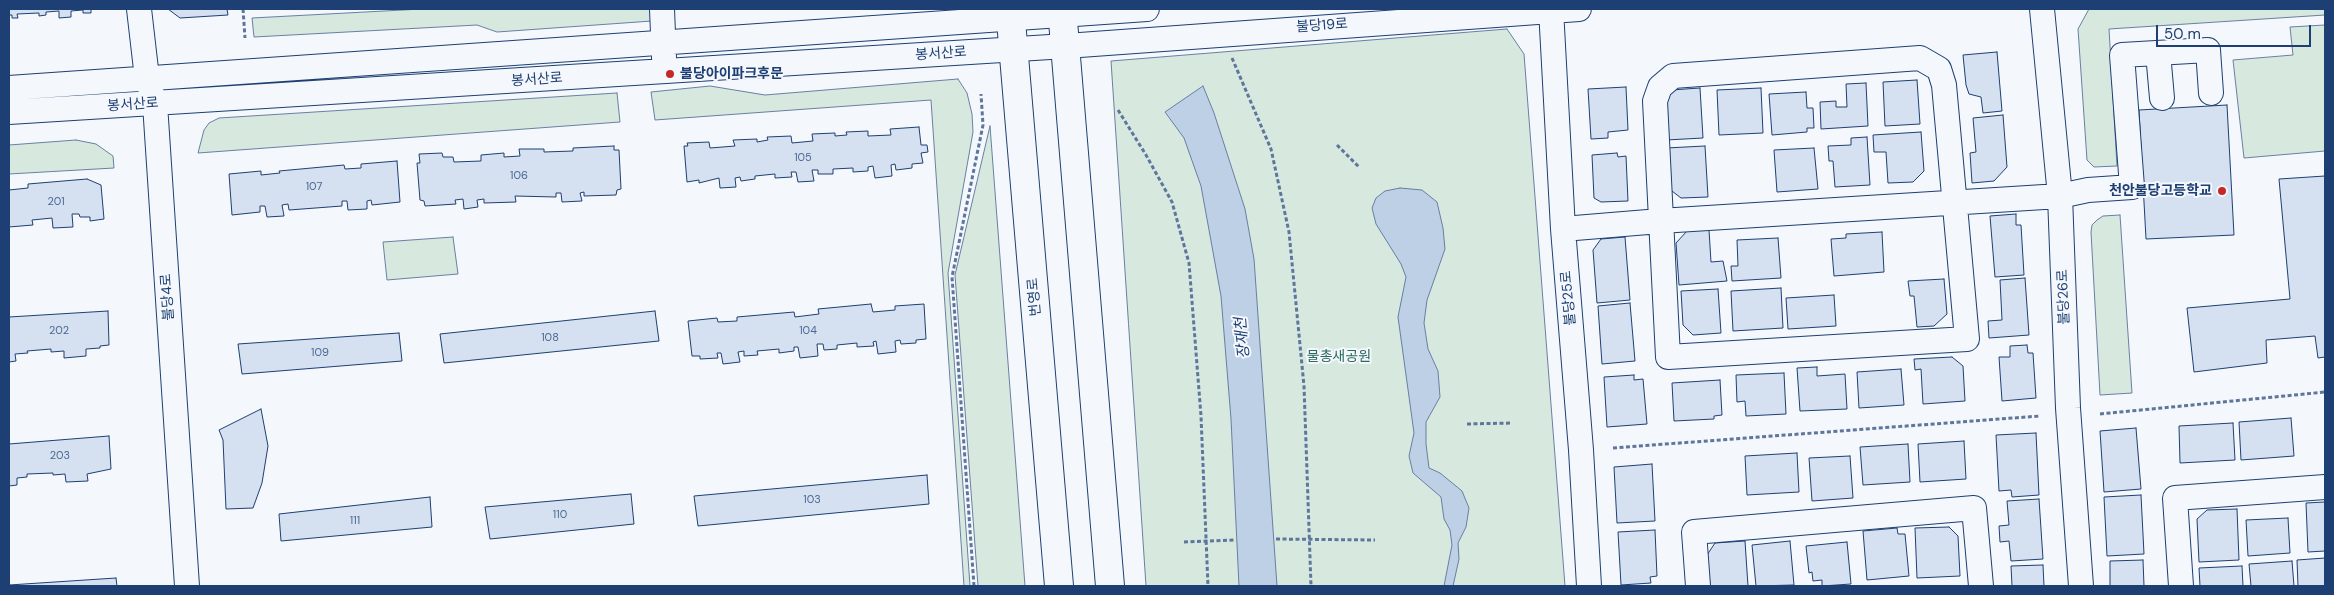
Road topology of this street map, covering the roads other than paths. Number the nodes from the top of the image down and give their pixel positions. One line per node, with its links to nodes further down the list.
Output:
1 (139, 9): 14 (street, 불당4로)
2 (662, 9): 9 (street)
3 (1147, 9): 7 (street)
4 (1579, 9): 6 (street, 불당19로)
5 (2042, 9): 20 (street, 불당26로)
6 (1551, 10): 10 (street, 불당19로); 23 (street, 불당25로)
7 (1062, 12): 8 (street); 10 (main road)
8 (1010, 14): 9 (street, 봉서산로); 11 (main road, 번영로)
9 (664, 42): 13 (street); 14 (street, 봉서산로)
10 (1066, 46): 11 (street, 봉서산로); 27 (main road)
11 (1014, 49): 13 (street, 봉서산로); 26 (main road, 번영로)
12 (2158, 53): 16 (street); 17 (street); 20 (street)
13 (665, 72): 18 (street, 봉서산로)
14 (147, 78): 15 (street, 봉서산로); 18 (street, 불당4로)
15 (9, 88)
16 (2212, 93)
17 (2162, 98)
18 (155, 104): 19 (street, 봉서산로); 25 (street, 불당4로)
19 (9, 112)
20 (2060, 196): 21 (street); 31 (street, 불당26로)
21 (1955, 203): 22 (street); 22 (street); 22 (street)
22 (1660, 220): 23 (street)
23 (1563, 229): 28 (street, 불당25로)
24 (2325, 487): 32 (street)
25 (187, 586)
26 (1059, 586)
27 (1110, 586)
28 (1589, 586)
29 (1698, 586): 30 (street)
30 (1981, 586)
31 (2081, 586)
32 (2181, 586)

